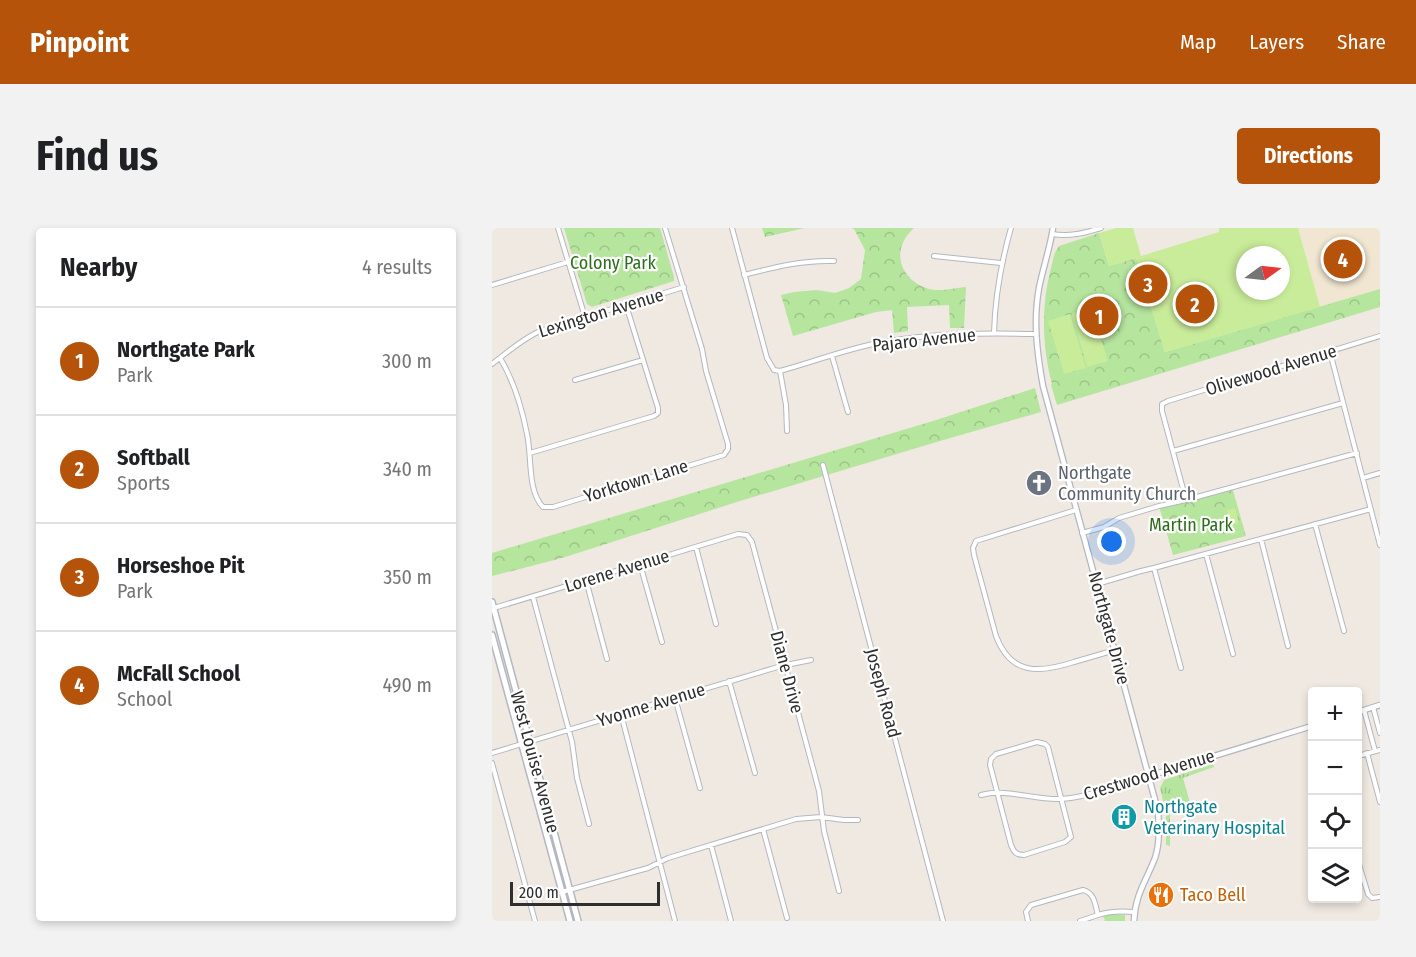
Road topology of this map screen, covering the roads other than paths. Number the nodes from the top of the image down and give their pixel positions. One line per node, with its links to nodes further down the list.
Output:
1 (558, 228): 9 (street)
2 (665, 228): 13 (street)
3 (732, 228): 11 (street)
4 (1011, 228): 10 (street)
5 (1101, 228): 6 (street)
6 (1053, 231): 17 (street, Northgate Drive)
7 (934, 256): 10 (street)
8 (834, 261): 11 (street)
9 (568, 262): 12 (street); 15 (street)
10 (1001, 264): 16 (street)
11 (744, 275): 24 (street)
12 (492, 285)
13 (684, 287): 14 (street, Lexington Avenue); 30 (street, Yorktown Lane)
14 (626, 305): 15 (street, Lexington Avenue); 22 (street)
15 (585, 317): 21 (street, Lexington Avenue)
16 (994, 333): 17 (street, Pajaro Avenue); 20 (street, Pajaro Avenue)
17 (1036, 334): 37 (street, Northgate Drive)
18 (1380, 336): 19 (street, Olivewood Avenue)
19 (1330, 352): 26 (street); 29 (street, Olivewood Avenue)
20 (832, 356): 24 (street, Pajaro Avenue); 27 (street)
21 (500, 358): 23 (street, Lexington Avenue); 30 (street)
22 (643, 360): 25 (street); 30 (street)
23 (492, 364)
24 (780, 371): 28 (street)
25 (575, 380)
26 (1343, 403): 29 (street); 31 (street)
27 (848, 412)
28 (787, 431)
29 (1173, 452): 35 (street)
30 (530, 453)
31 (1357, 453): 34 (street); 35 (street)
32 (823, 465): 104 (street, Joseph Road)
33 (1380, 473): 34 (street)
34 (1363, 478): 36 (street)
35 (1186, 500): 39 (street)
36 (1371, 509): 38 (street); 42 (street)
37 (1076, 510): 39 (street, Northgate Drive); 56 (street)
38 (1315, 524): 41 (street); 52 (street)
39 (1082, 533): 48 (street, Northgate Drive)
40 (741, 534): 43 (street, Lorene Avenue); 60 (street, Diane Drive)
41 (1261, 539): 44 (street); 55 (street)
42 (1380, 544)
43 (696, 547): 45 (street, Lorene Avenue); 51 (street)
44 (1206, 554): 46 (street); 57 (street)
45 (640, 564): 47 (street, Lorene Avenue); 54 (street)
46 (1154, 568): 48 (street); 61 (street)
47 (586, 580): 49 (street, Lorene Avenue); 58 (street)
48 (1097, 584): 56 (street, Northgate Drive)
49 (533, 597): 50 (street, Lorene Avenue); 69 (street)
50 (493, 605): 71 (main road, West Louise Avenue)
51 (716, 624)
52 (1344, 631)
53 (492, 635): 72 (main road, West Louise Avenue)
54 (662, 642)
55 (1288, 646)
56 (1115, 650): 79 (street, Northgate Drive)
57 (1233, 654)
58 (607, 659)
59 (812, 660): 60 (street, Yvonne Avenue)
60 (786, 666): 62 (street, Yvonne Avenue); 85 (street, Diane Drive)
61 (1181, 669)
62 (729, 681): 63 (street, Yvonne Avenue); 78 (street)
63 (675, 698): 67 (street, Yvonne Avenue); 80 (street)
64 (1380, 705): 65 (street)
65 (1373, 707): 66 (street); 70 (street)
66 (1364, 710): 73 (street)
67 (621, 714): 69 (street, Yvonne Avenue); 90 (street)
68 (1308, 727): 79 (street, Crestwood Avenue)
69 (568, 730): 71 (street, Yvonne Avenue); 87 (street)
70 (1380, 733)
71 (530, 742): 72 (street, Yvonne Avenue); 92 (main road, West Louise Avenue)
72 (522, 744): 74 (street, Yvonne Avenue); 94 (main road, West Louise Avenue)
73 (1377, 751): 75 (street)
74 (492, 753)
75 (1367, 753): 76 (street); 84 (street)
76 (1362, 755)
77 (492, 763): 99 (street)
78 (755, 773)
79 (1149, 776): 83 (street, Crestwood Avenue); 96 (street, Northgate Drive)
80 (700, 788)
81 (997, 793): 82 (street, Crestwood Avenue); 83 (street, Crestwood Avenue); 83 (street); 83 (street)
82 (981, 795)
83 (1061, 799)
84 (1380, 801)
85 (821, 817): 86 (street); 88 (street); 93 (street, Diane Drive)
86 (858, 820)
87 (589, 824)
88 (763, 829): 89 (street); 98 (street)
89 (711, 845): 90 (street); 103 (street)
90 (660, 862): 92 (street); 102 (street)
91 (1362, 875): 95 (street)
92 (570, 890): 94 (street); 101 (main road, West Louise Avenue)
93 (839, 891)
94 (562, 892): 100 (main road, West Louise Avenue)
95 (1380, 897)
96 (1134, 912): 97 (street); 107 (street, Northgate Drive)
97 (1098, 915): 105 (street); 106 (street)
98 (787, 918)
99 (535, 921)
100 (570, 921)
101 (578, 921)
102 (675, 921)
103 (731, 921)
104 (943, 921)
105 (1028, 921)
106 (1080, 921)
107 (1134, 921)

